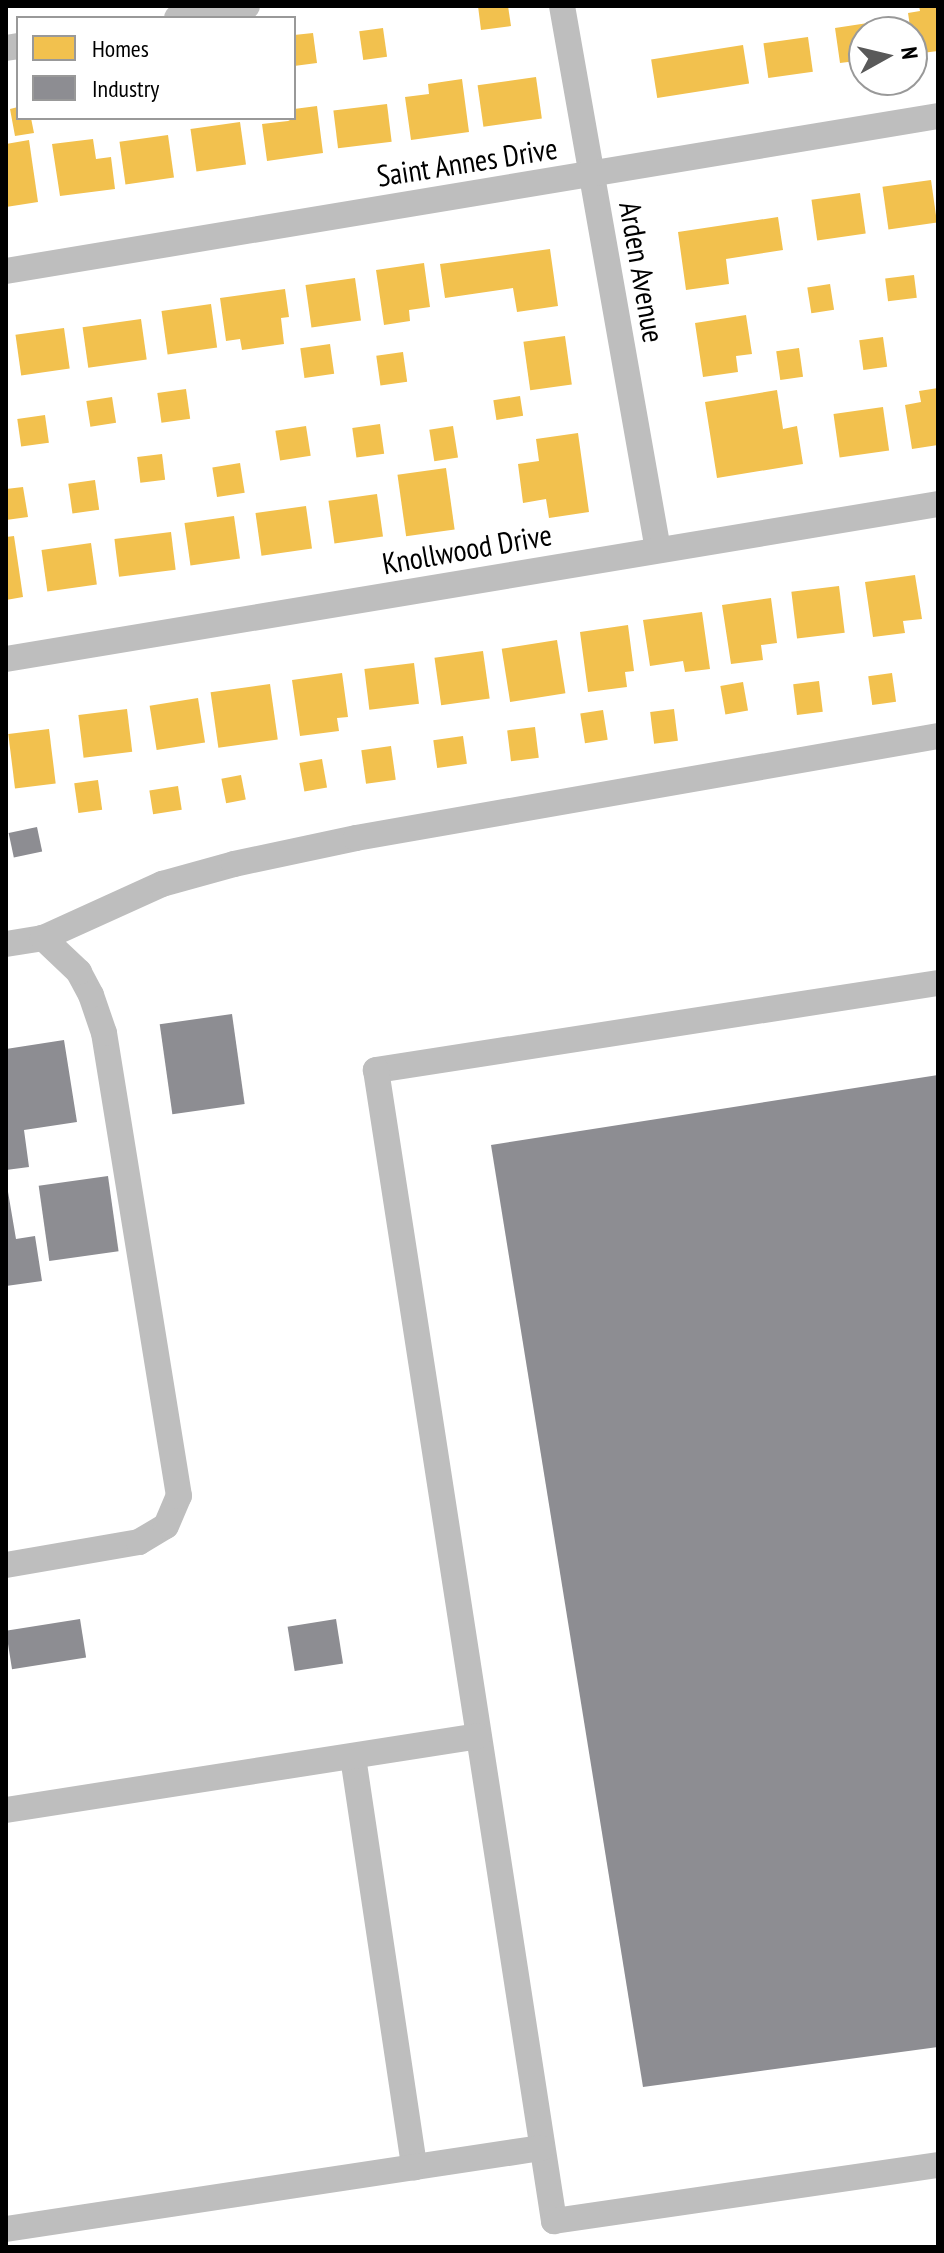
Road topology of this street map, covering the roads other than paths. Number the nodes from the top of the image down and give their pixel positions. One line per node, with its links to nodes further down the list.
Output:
1 (247, 6): 3 (street)
2 (562, 6): 6 (street, Arden Avenue)
3 (208, 9): 4 (street)
4 (184, 16)
5 (938, 116): 6 (street, Saint Annes Drive)
6 (592, 174): 7 (street, Saint Annes Drive); 9 (street, Arden Avenue)
7 (6, 271)
8 (938, 504): 9 (street, Knollwood Drive)
9 (658, 550): 10 (street, Knollwood Drive)
10 (6, 659)
11 (938, 736): 12 (street)
12 (43, 938): 13 (street); 15 (street)
13 (6, 944)
14 (938, 983): 16 (street)
15 (6, 1565)
16 (478, 1736): 17 (street); 19 (street)
17 (353, 1757): 18 (street); 21 (street)
18 (6, 1810)
19 (541, 2148): 20 (street); 21 (street)
20 (938, 2165)
21 (414, 2167): 22 (street)
22 (6, 2229)

